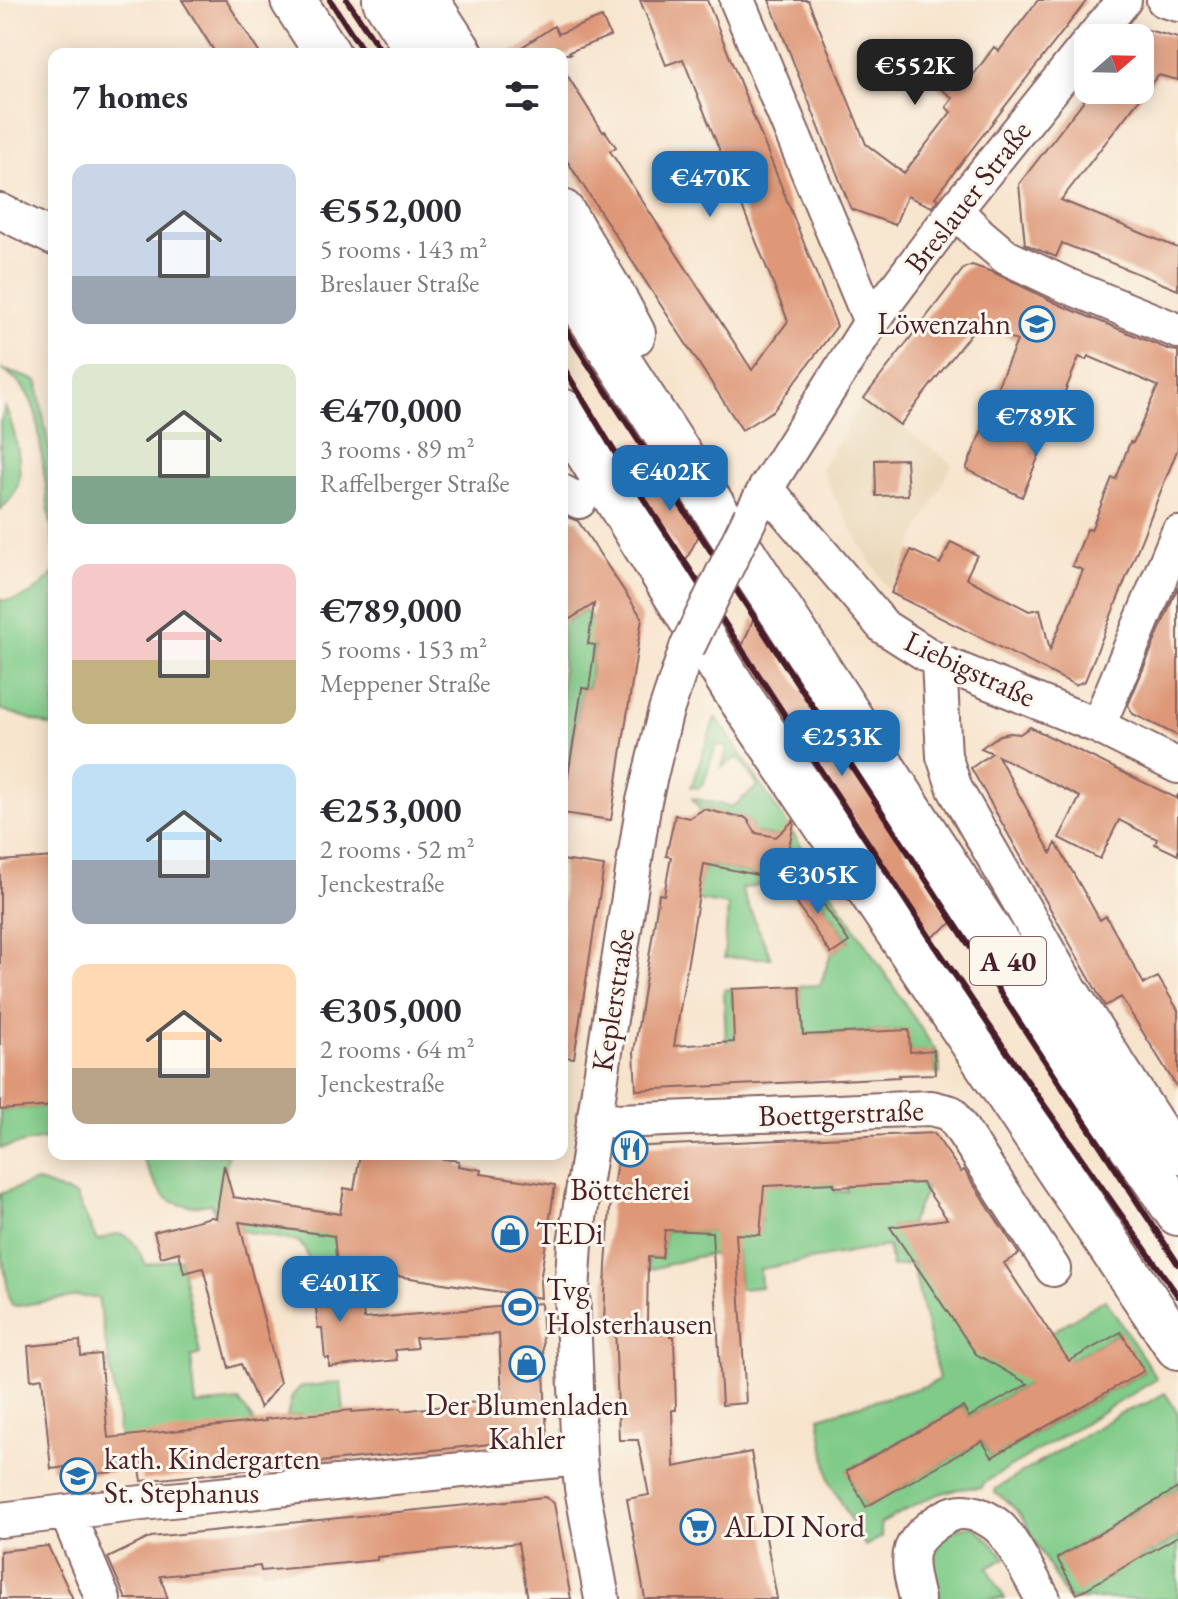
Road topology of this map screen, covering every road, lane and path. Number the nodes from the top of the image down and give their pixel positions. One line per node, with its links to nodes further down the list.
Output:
1 (293, 0): 9 (highway)
2 (385, 0): 10 (highway)
3 (426, 0): 11 (highway)
4 (737, 0): 18 (street)
5 (1124, 0): 8 (street)
6 (1164, 0): 7 (street)
7 (1178, 4)
8 (1104, 24)
9 (324, 48)
10 (416, 48)
11 (457, 48)
12 (1074, 61): 13 (street, Breslauer Straße)
13 (955, 210): 18 (street, Breslauer Straße); 19 (street)
14 (0, 211): 16 (street)
15 (568, 222): 21 (highway)
16 (48, 235)
17 (568, 283): 21 (highway, A 40)
18 (871, 322): 22 (street, Breslauer Straße)
19 (1178, 331)
20 (568, 421): 31 (highway, A 40)
21 (709, 500): 29 (highway, A 40)
22 (759, 502): 24 (street, Liebigstraße); 27 (street, Keplerstraße, bridge)
23 (1178, 534): 25 (street)
24 (939, 662): 25 (street, Liebigstraße); 28 (street)
25 (1098, 726): 26 (street, Liebigstraße)
26 (1178, 766)
27 (594, 1118): 30 (street, Boettgerstraße); 32 (street, Keplerstraße)
28 (1178, 1157)
29 (1178, 1213)
30 (1053, 1269)
31 (1178, 1347)
32 (579, 1458): 33 (street); 36 (street, Keplerstraße)
33 (67, 1513): 34 (street); 35 (street)
34 (0, 1520)
35 (103, 1599)
36 (602, 1599)
37 (917, 1599): 38 (street)
38 (1043, 1599)

